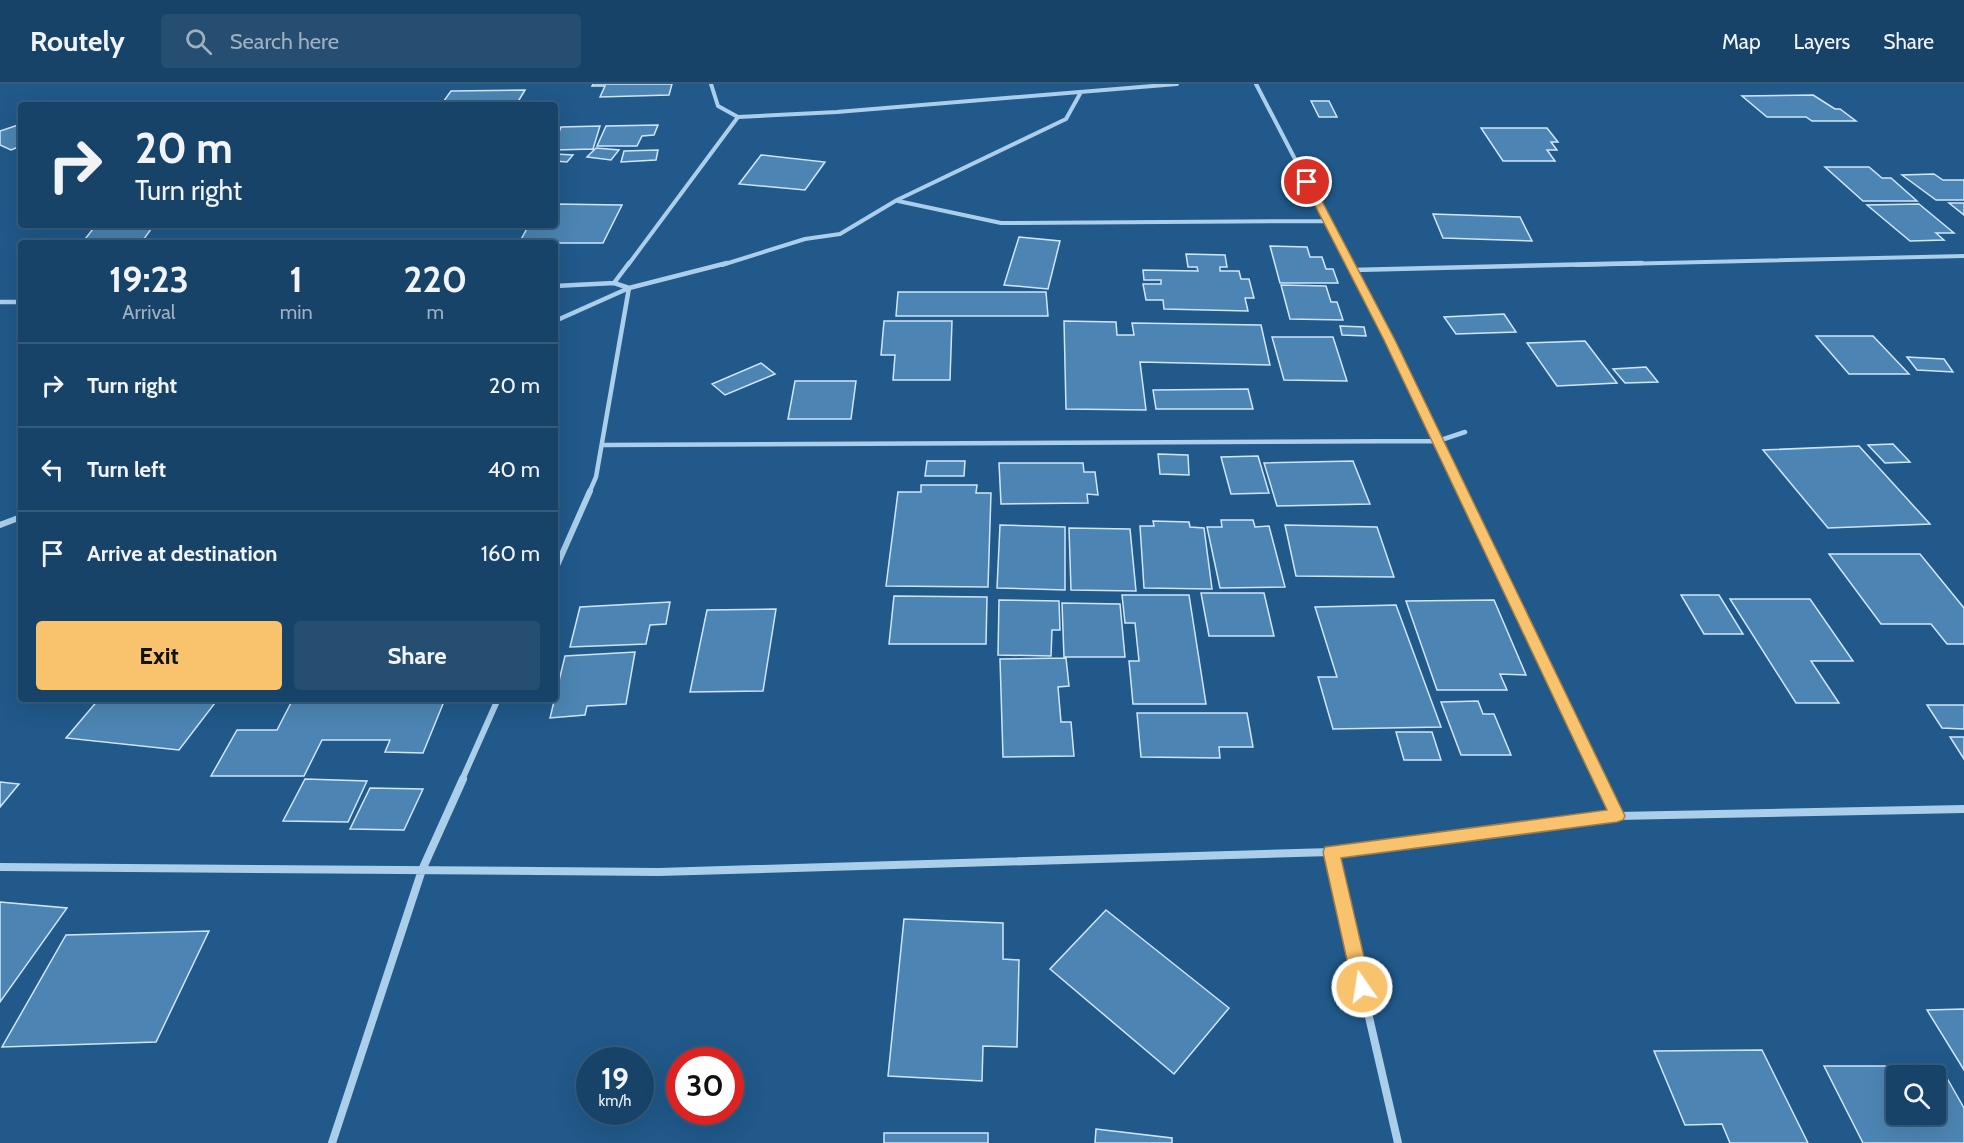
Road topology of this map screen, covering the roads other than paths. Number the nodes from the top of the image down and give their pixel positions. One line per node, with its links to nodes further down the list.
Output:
1 (711, 84): 5 (street)
2 (1177, 84): 4 (street)
3 (1257, 84): 7 (street)
4 (1081, 92): 5 (street); 6 (street)
5 (738, 117): 10 (street)
6 (897, 201): 7 (street); 12 (street)
7 (1328, 221): 9 (street)
8 (1964, 256): 9 (street)
9 (1353, 270): 17 (street)
10 (614, 283): 11 (street); 12 (street)
11 (558, 286)
12 (629, 288): 15 (street); 18 (street)
13 (0, 302): 14 (street)
14 (18, 302)
15 (558, 320)
16 (1465, 432): 17 (street)
17 (1438, 441): 18 (street); 24 (street)
18 (602, 445): 21 (street)
19 (18, 518): 20 (street)
20 (0, 525)
21 (558, 563)
22 (497, 702): 27 (street)
23 (1964, 809): 24 (street)
24 (1617, 816): 25 (street)
25 (1331, 852): 27 (street); 29 (street)
26 (0, 867): 27 (street)
27 (422, 870): 28 (street)
28 (332, 1143)
29 (1398, 1143)

